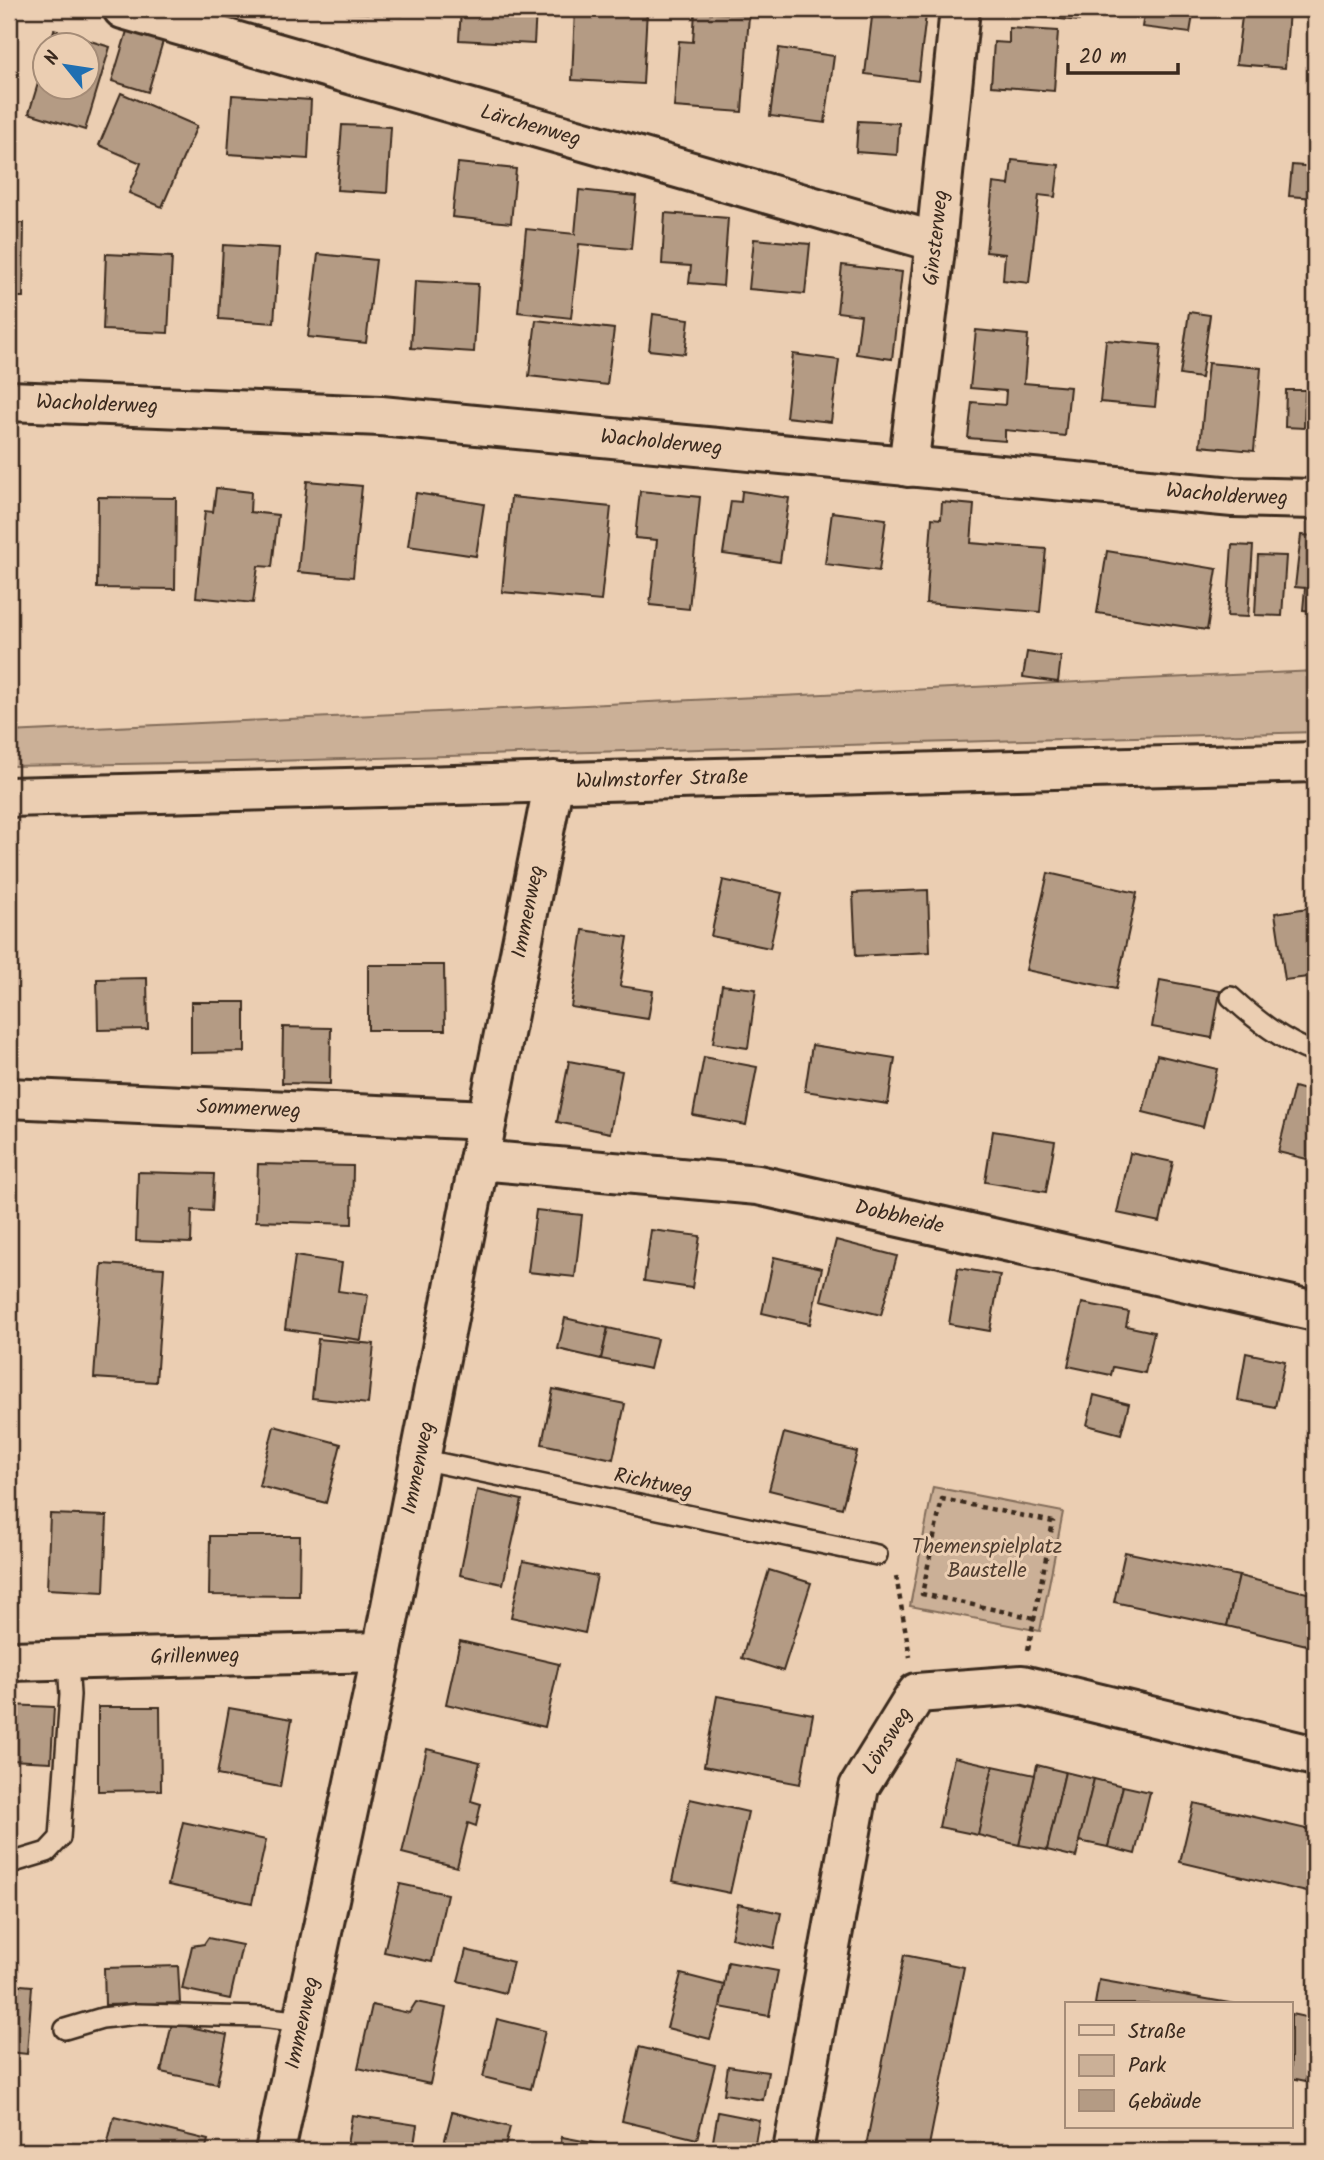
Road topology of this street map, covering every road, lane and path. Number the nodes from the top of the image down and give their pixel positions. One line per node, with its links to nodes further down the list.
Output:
1 (123, 9): 3 (street, Lärchenweg)
2 (960, 9): 3 (street, Ginsterweg)
3 (936, 242): 5 (street, Ginsterweg)
4 (9, 401): 5 (street, Wacholderweg)
5 (908, 467): 6 (street, Wacholderweg)
6 (1315, 499)
7 (1315, 762): 8 (street, Wulmstorfer Straße)
8 (554, 781): 9 (street, Wulmstorfer Straße); 13 (street, Immenweg)
9 (9, 797)
10 (1231, 998): 11 (lane)
11 (1315, 1054)
12 (9, 1098): 13 (street, Sommerweg)
13 (487, 1120): 14 (street, Immenweg)
14 (479, 1160): 15 (street, Dobbheide); 16 (street, Immenweg)
15 (1315, 1311)
16 (420, 1459): 17 (lane, Richtweg); 19 (street, Immenweg)
17 (877, 1555): 23 (path)
18 (1034, 1618): 18 (path); 22 (path)
19 (382, 1652): 20 (street, Grillenweg); 26 (street, Immenweg)
20 (68, 1660): 21 (street, Grillenweg); 25 (lane)
21 (9, 1661)
22 (1022, 1685): 23 (street, Lönsweg); 24 (street, Lönsweg)
23 (916, 1693): 29 (street, Lönsweg)
24 (1315, 1756)
25 (14, 1862)
26 (303, 2022): 27 (lane); 28 (street, Immenweg)
27 (65, 2029)
28 (275, 2151)
29 (793, 2151)

